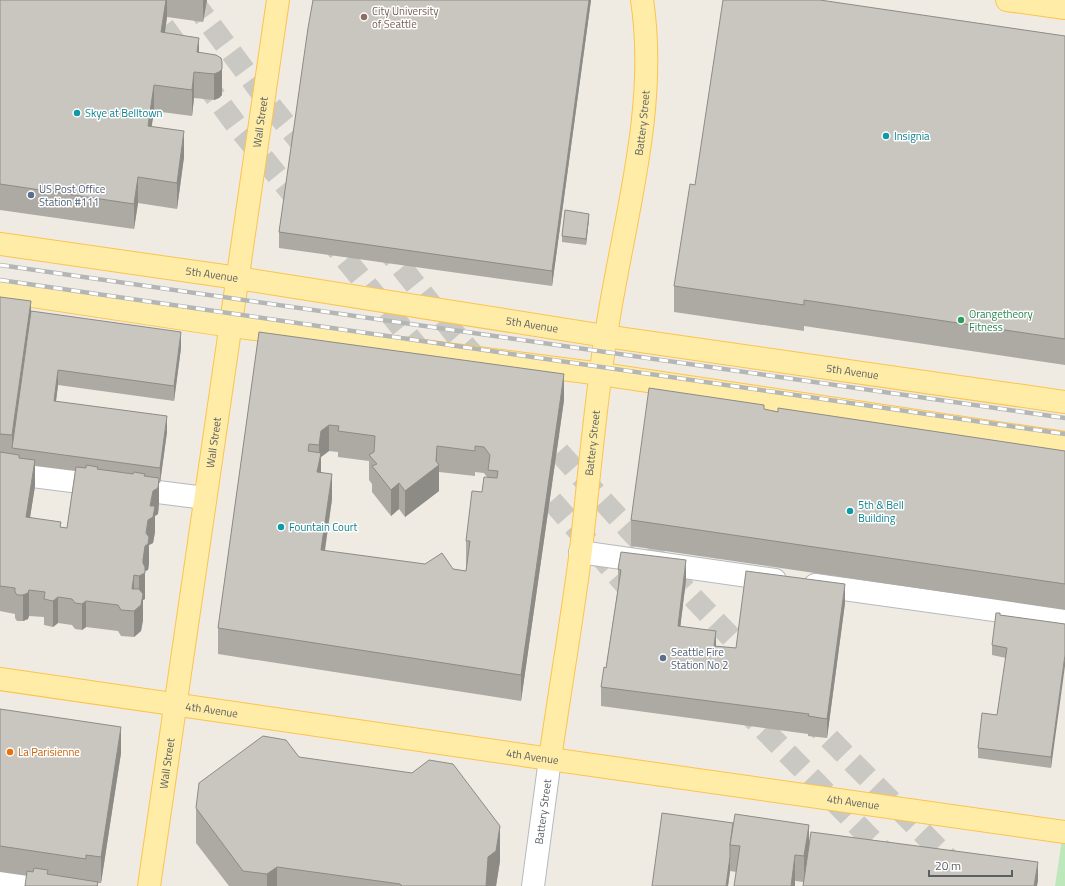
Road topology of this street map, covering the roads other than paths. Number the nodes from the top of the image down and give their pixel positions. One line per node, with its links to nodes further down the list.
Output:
1 (278, 0): 6 (main road, Wall Street)
2 (642, 0): 9 (main road, Battery Street)
3 (1007, 0): 4 (main road)
4 (1065, 8)
5 (0, 244): 6 (main road, 5th Avenue)
6 (238, 278): 8 (main road, Wall Street); 9 (main road, 5th Avenue)
7 (0, 292): 8 (main road)
8 (231, 326): 10 (main road); 14 (main road, Wall Street)
9 (606, 336): 10 (main road, Battery Street); 11 (main road, 5th Avenue)
10 (601, 374): 12 (main road); 15 (main road, Battery Street)
11 (1065, 402)
12 (1065, 443)
13 (0, 472): 14 (street)
14 (205, 498): 18 (main road, Wall Street)
15 (580, 552): 16 (street); 19 (main road, Battery Street)
16 (1065, 620)
17 (0, 679): 18 (main road, 4th Avenue)
18 (175, 705): 19 (main road, 4th Avenue); 23 (main road, Wall Street)
19 (550, 759): 20 (main road, 4th Avenue); 24 (street, Battery Street)
20 (1065, 832)
21 (0, 880): 22 (street)
22 (43, 886)
23 (149, 886)
24 (533, 886)

